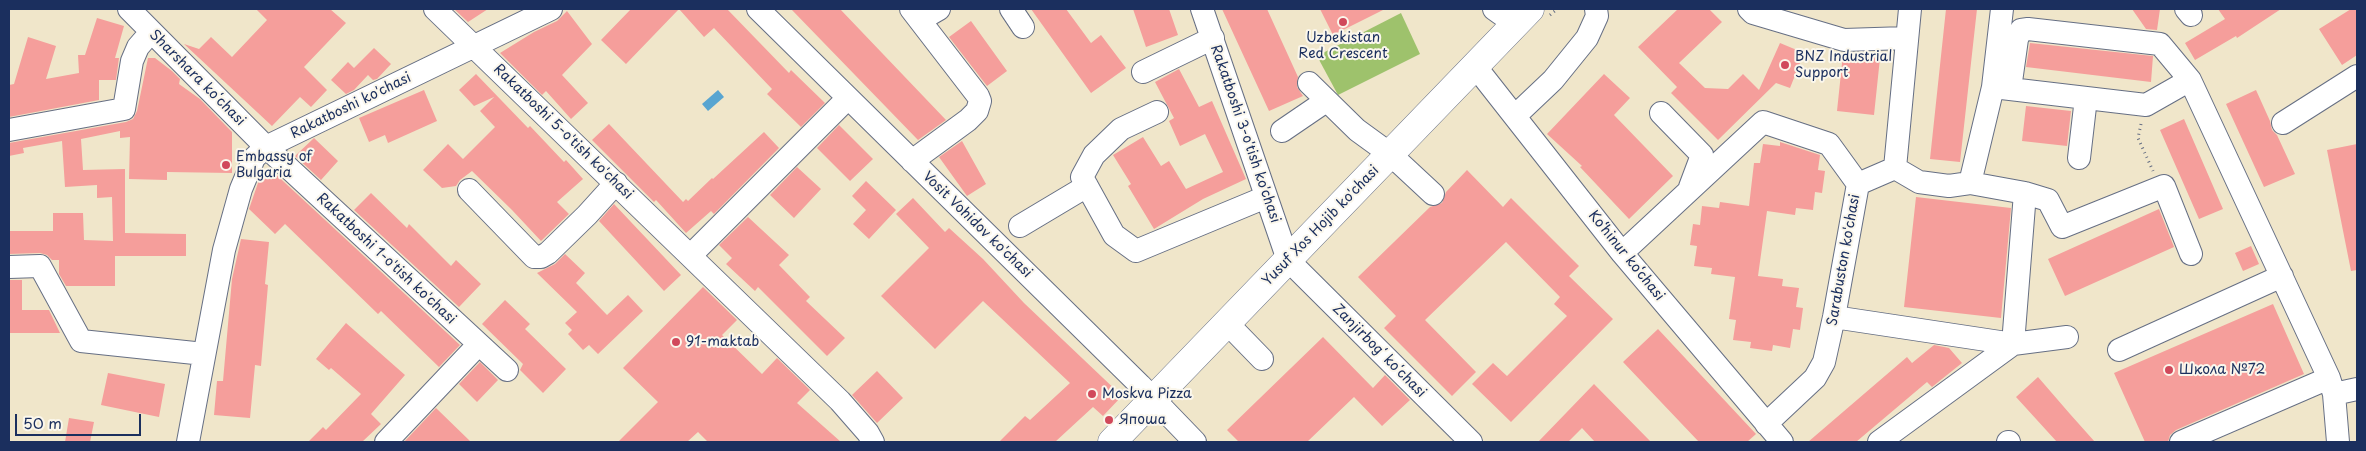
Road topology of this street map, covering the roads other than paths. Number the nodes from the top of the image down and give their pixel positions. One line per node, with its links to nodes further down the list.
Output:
1 (128, 9): 12 (street, Sharshara koʻchasi)
2 (435, 9): 15 (street, Rakatboshi 5-o'tish ko'chasi)
3 (551, 9): 15 (street, Rakatboshi ko'chasi)
4 (758, 9): 22 (street, Vosit Vohidov ko'chasi)
5 (1202, 9): 13 (street, Rakatboshi 3-o'tish ko'chasi)
6 (1596, 9): 27 (street)
7 (1749, 9): 14 (street)
8 (1910, 9): 14 (street)
9 (2002, 9): 21 (street)
10 (923, 12): 34 (street)
11 (1513, 14): 16 (main road, Yusuf Xos Hojib ko'chasi)
12 (151, 32): 29 (street); 31 (street, Sharshara koʻchasi)
13 (1212, 38): 17 (street); 44 (street, Rakatboshi 3-o'tish ko'chasi)
14 (1906, 38): 35 (street)
15 (474, 47): 31 (street, Rakatboshi ko'chasi); 36 (street, Rakatboshi 5-o'tish ko'chasi)
16 (1474, 66): 27 (street, Ko‘hinur ko‘chasi); 32 (main road, Yusuf Xos Hojib ko'chasi)
17 (1143, 72)
18 (2357, 76): 28 (street)
19 (2190, 80): 21 (street); 23 (street); 51 (street)
20 (1309, 83): 24 (street)
21 (2001, 88): 23 (street); 37 (street)
22 (848, 98): 34 (street, Vosit Vohidov ko'chasi); 48 (street)
23 (2086, 98): 33 (street)
24 (1326, 101): 30 (street); 32 (street)
25 (1157, 112): 39 (street)
26 (1661, 113): 41 (street)
27 (1515, 116): 46 (street, Ko‘hinur ko‘chasi)
28 (2283, 123)
29 (9, 130)
30 (1282, 132)
31 (266, 147): 56 (street, Rakatboshi 1-o'tish ko'chasi); 58 (street, Rakatboshi ko'chasi)
32 (1390, 154): 43 (street); 49 (main road, Yusuf Xos Hojib ko'chasi)
33 (2079, 158)
34 (912, 161): 63 (street, Vosit Vohidov ko'chasi)
35 (1895, 168): 37 (street); 38 (street, Sarabuston ko'chasi)
36 (616, 183): 40 (street); 48 (street, Rakatboshi 5-o'tish ko'chasi)
37 (1970, 183): 42 (street)
38 (1858, 184): 41 (street); 52 (street, Sarabuston ko'chasi)
39 (1087, 186): 44 (street); 45 (street)
40 (469, 190)
41 (1687, 192): 46 (street)
42 (2026, 192): 47 (street); 55 (street)
43 (1433, 194)
44 (1266, 197): 49 (street, Rakatboshi 3-o'tish ko'chasi)
45 (1020, 226)
46 (1622, 253): 64 (street, Ko‘hinur ko‘chasi)
47 (2191, 254)
48 (691, 255): 67 (street, Rakatboshi 5-o'tish ko'chasi)
49 (1288, 260): 53 (main road, Yusuf Xos Hojib ko'chasi); 70 (street, Zanjirbogʻ koʻchasi)
50 (9, 267): 58 (street)
51 (2282, 276): 57 (street); 61 (street)
52 (1834, 317): 55 (street); 64 (street, Sarabuston ko'chasi)
53 (1227, 323): 59 (street); 63 (main road, Yusuf Xos Hojib ko'chasi)
54 (2068, 337): 55 (street)
55 (2013, 344): 72 (street)
56 (478, 345): 60 (street, Rakatboshi 1-o'tish ko'chasi); 66 (street)
57 (2119, 350)
58 (204, 354): 65 (street, Rakatboshi ko'chasi)
59 (1262, 359)
60 (507, 370)
61 (2332, 386): 62 (street); 73 (street); 74 (street)
62 (2357, 389)
63 (1154, 399): 68 (main road, Yusuf Xos Hojib ko'chasi); 69 (street, Vosit Vohidov ko'chasi)
64 (1766, 424): 71 (street, Ko‘hinur ko‘chasi)
65 (189, 442)
66 (386, 442)
67 (873, 442)
68 (1112, 442)
69 (1195, 442)
70 (1471, 442)
71 (1782, 442)
72 (1879, 442)
73 (2181, 442)
74 (2338, 442)

